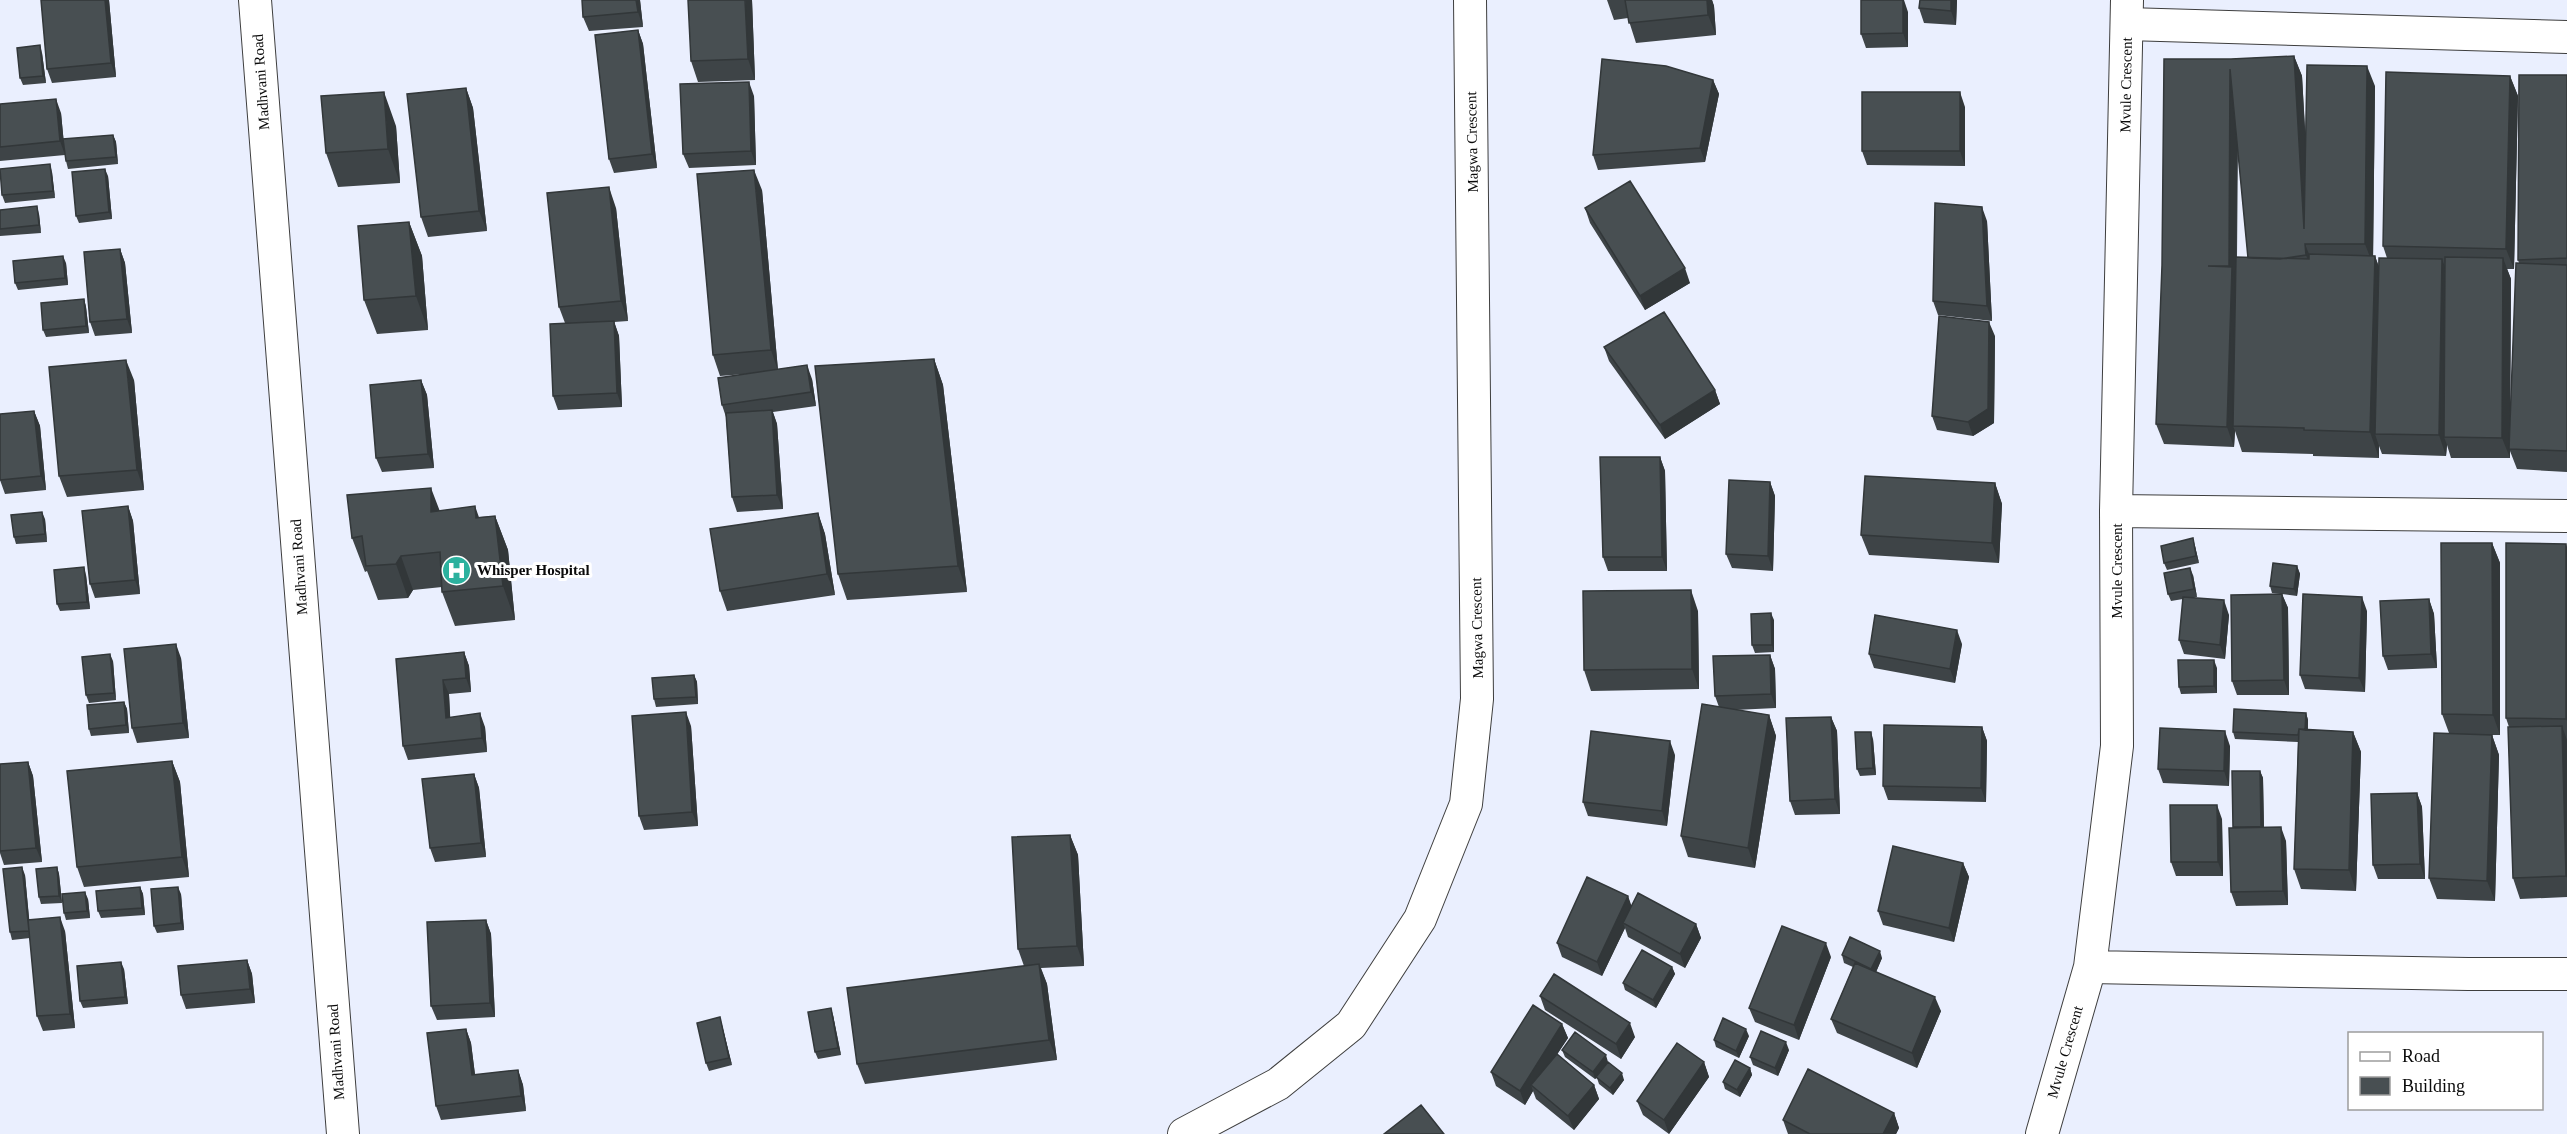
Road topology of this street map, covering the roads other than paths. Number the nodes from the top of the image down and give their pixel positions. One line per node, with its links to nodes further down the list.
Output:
1 (255, 0): 9 (street, Madhvani Road)
2 (1470, 0): 10 (street, Magwa Crescent)
3 (2127, 12): 4 (street); 5 (street, Mvule Crescent)
4 (2567, 37)
5 (2116, 511): 6 (street); 7 (street, Mvule Crescent)
6 (2567, 516)
7 (2090, 967): 8 (street); 11 (street, Mvule Crescent)
8 (2567, 974)
9 (343, 1134)
10 (1185, 1134)
11 (2042, 1134)

